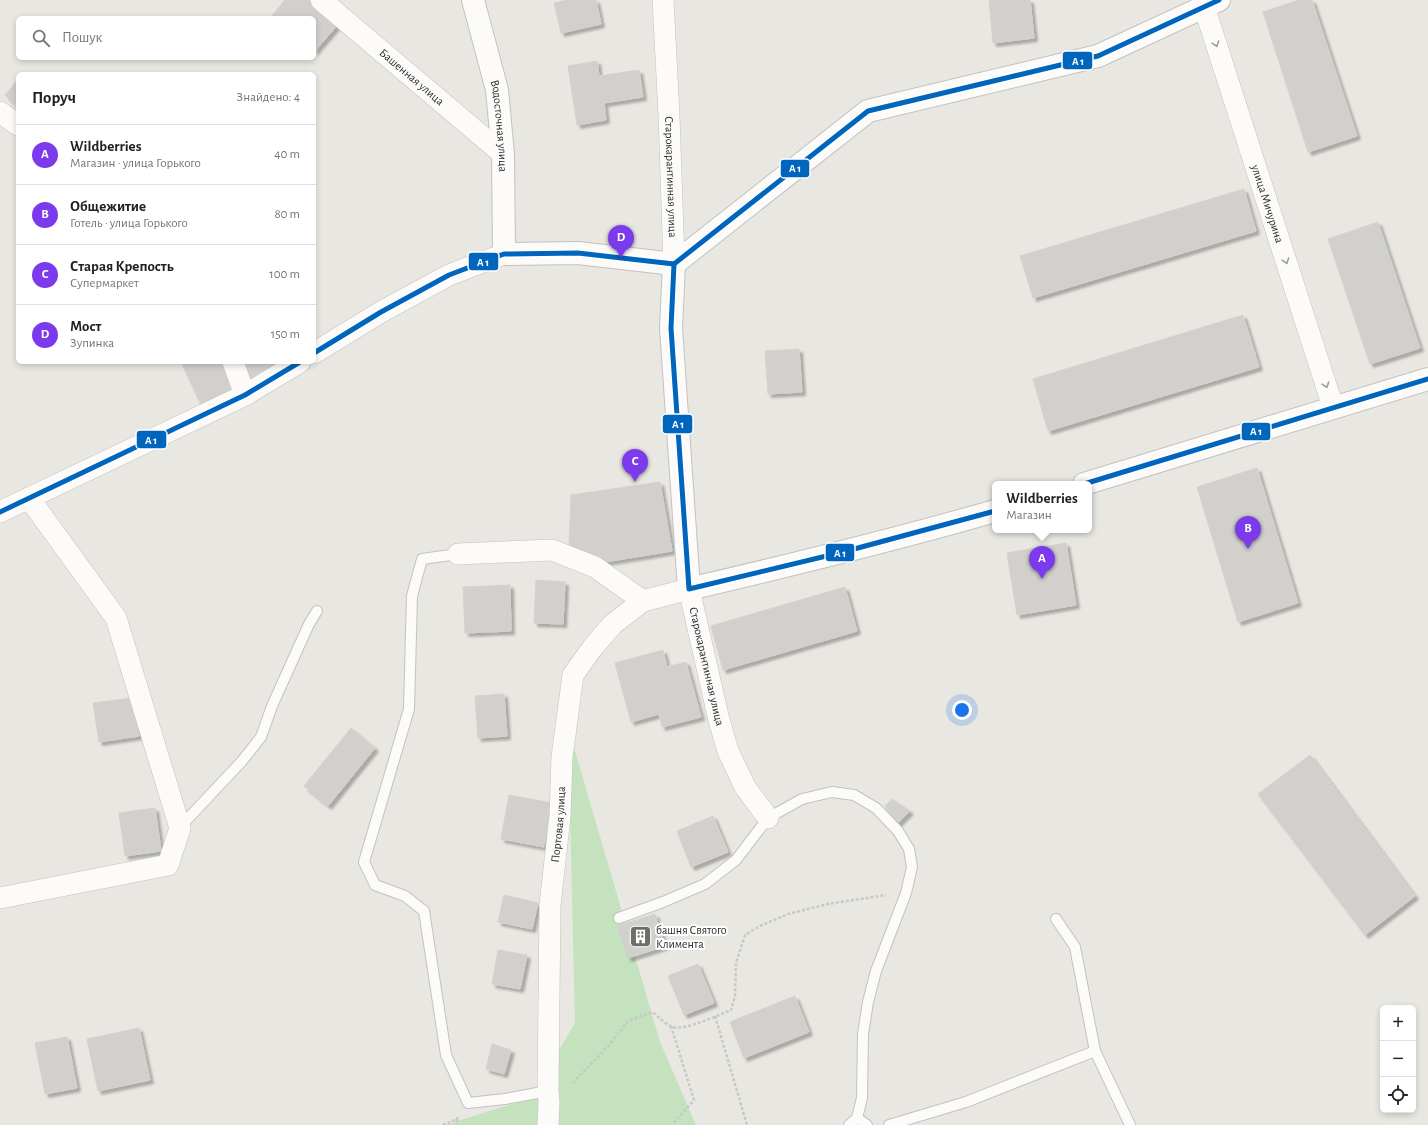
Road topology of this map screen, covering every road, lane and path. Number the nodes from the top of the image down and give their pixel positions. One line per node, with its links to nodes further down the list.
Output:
1 (321, 0): 7 (street, Башенная улица)
2 (473, 0): 7 (main road, Водосточная улица)
3 (662, 0): 9 (street, Старокарантинная улица)
4 (1209, 2): 9 (main road); 15 (street, улица Мичурина, one-way to 15)
5 (0, 112): 6 (street)
6 (16, 124)
7 (502, 154): 8 (main road, Водосточная улица)
8 (504, 254): 9 (main road); 10 (street)
9 (674, 264): 21 (main road, Старокарантинная улица)
10 (316, 352)
11 (234, 364): 14 (street)
12 (297, 364): 14 (street)
13 (1428, 379): 15 (main road)
14 (245, 395): 17 (street)
15 (1333, 407): 16 (main road)
16 (1092, 482)
17 (29, 498): 19 (street); 25 (street)
18 (992, 511): 21 (main road)
19 (0, 512)
20 (458, 554): 22 (street); 33 (lane)
21 (689, 589): 22 (street, Портовая улица); 24 (street, Старокарантинная улица)
22 (643, 601): 33 (street, Портовая улица)
23 (317, 611): 25 (lane)
24 (768, 818): 26 (lane); 28 (lane)
25 (180, 828): 27 (street)
26 (906, 893): 30 (path); 35 (lane)
27 (0, 898)
28 (619, 918)
29 (1056, 919): 32 (lane)
30 (715, 1016): 31 (path); 39 (path)
31 (671, 1026): 33 (path); 38 (path)
32 (1095, 1051): 41 (lane); 42 (lane)
33 (549, 1096): 37 (street, Портовая улица)
34 (457, 1119): 36 (path)
35 (853, 1122): 40 (lane)
36 (457, 1125)
37 (548, 1125)
38 (672, 1125)
39 (747, 1125)
40 (867, 1125)
41 (889, 1125)
42 (1130, 1125)

